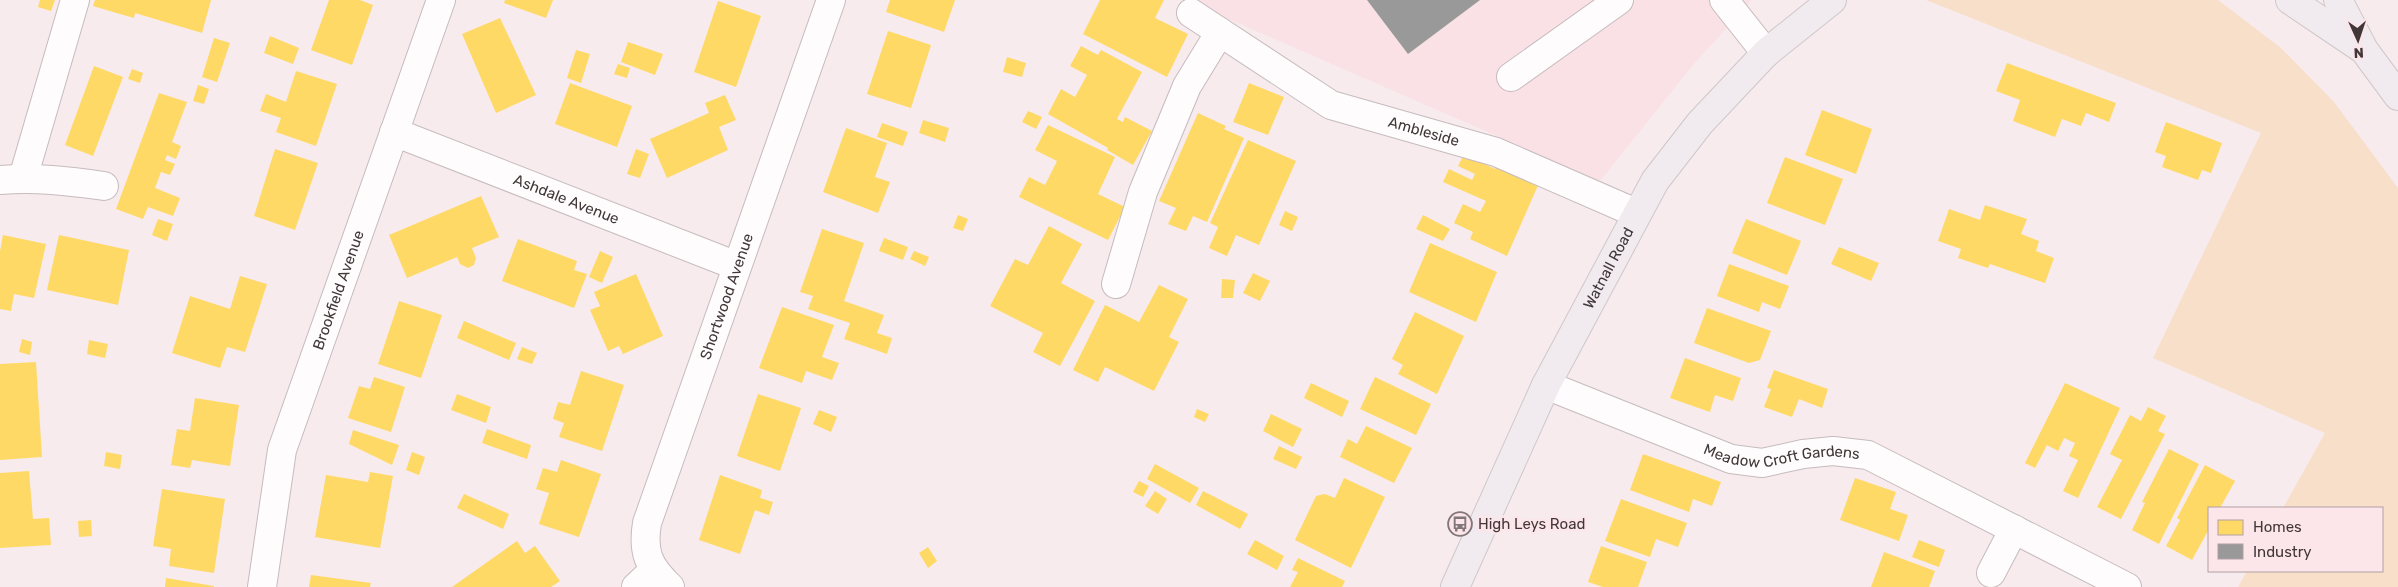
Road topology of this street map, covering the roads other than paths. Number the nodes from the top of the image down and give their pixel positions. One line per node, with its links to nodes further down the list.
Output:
1 (75, 0): 16 (street)
2 (441, 0): 15 (street, Brookfield Avenue)
3 (831, 0): 19 (street, Shortwood Avenue)
4 (1619, 0): 13 (street)
5 (1724, 0): 12 (street)
6 (1832, 0): 12 (main road, Watnall Road)
7 (2290, 0): 11 (main road)
8 (2338, 0): 11 (main road)
9 (1191, 13): 10 (street, Ambleside)
10 (1220, 32): 18 (street, Ambleside); 20 (street)
11 (2364, 50): 14 (main road)
12 (1766, 53): 18 (main road, Watnall Road)
13 (1511, 77)
14 (2398, 96)
15 (394, 132): 19 (street, Ashdale Avenue); 25 (street, Brookfield Avenue)
16 (12, 179): 17 (street)
17 (104, 186)
18 (1636, 213): 21 (main road, Watnall Road)
19 (737, 266): 24 (street, Shortwood Avenue)
20 (1116, 284)
21 (1546, 385): 22 (street, Meadow Croft Gardens); 26 (main road, Watnall Road)
22 (2014, 529): 23 (street); 27 (street, Meadow Croft Gardens)
23 (1991, 573)
24 (653, 582)
25 (262, 587)
26 (1455, 587)
27 (2127, 587)

